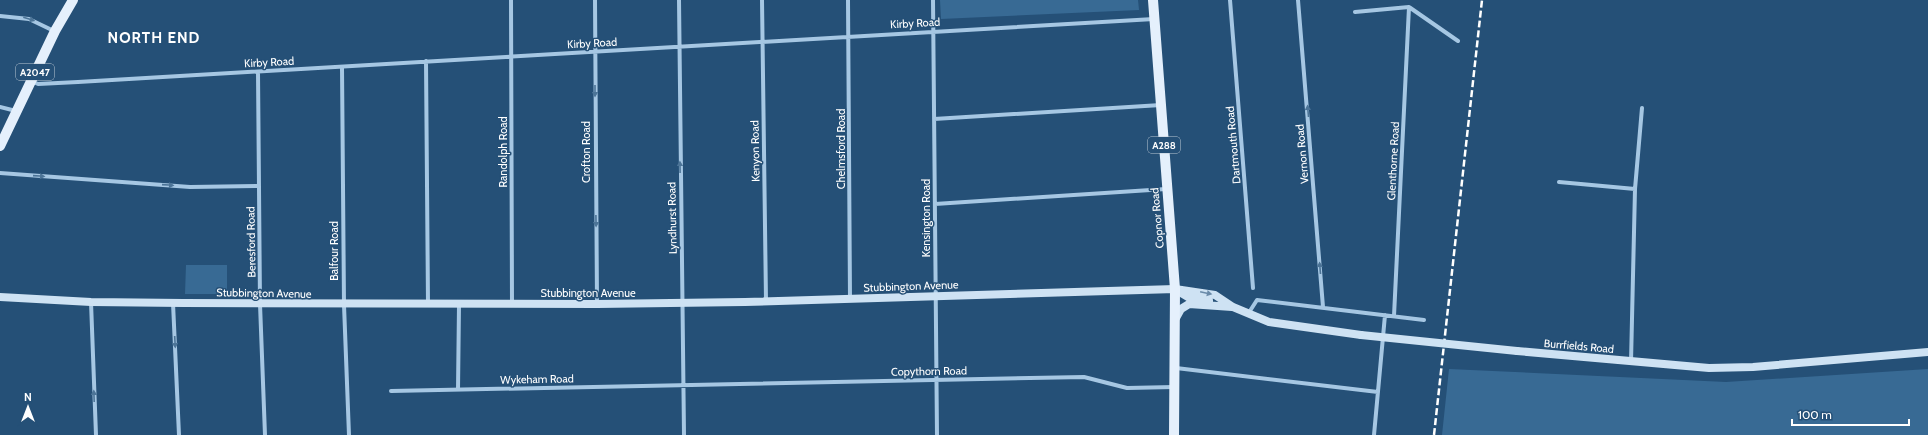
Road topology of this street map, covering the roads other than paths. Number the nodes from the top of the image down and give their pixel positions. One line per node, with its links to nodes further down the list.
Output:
1 (73, 0): 15 (main road, A2047)
2 (511, 0): 22 (street, Randolph Road)
3 (595, 0): 21 (street, Crofton Road)
4 (679, 0): 20 (street, Lyndhurst Road)
5 (762, 0): 19 (street, Kenyon Road)
6 (848, 0): 17 (street, Chelmsford Road)
7 (933, 0): 16 (street, Kensington Road)
8 (1153, 0): 14 (main road, Copnor Road / A288)
9 (1230, 0): 39 (street, Dartmouth Road)
10 (1298, 0): 55 (street, Vernon Road, one-way to 10)
11 (1409, 7): 12 (street); 18 (street); 58 (street, Glenthorne Road)
12 (1355, 12)
13 (0, 16): 15 (street, one-way to 15)
14 (1155, 18): 16 (street, Kirby Road); 27 (main road, Copnor Road / A288)
15 (55, 31): 26 (main road, A2047)
16 (934, 31): 17 (street, Kirby Road); 31 (street, Kensington Road)
17 (849, 36): 19 (street, Kirby Road); 43 (street, Chelmsford Road)
18 (1458, 41)
19 (763, 42): 20 (street, Kirby Road); 44 (street, Kenyon Road)
20 (679, 47): 21 (street, Kirby Road); 50 (street, Lyndhurst Road, one-way to 20)
21 (595, 52): 22 (street, Kirby Road); 49 (street, Crofton Road, one-way to 49)
22 (511, 57): 23 (street, Kirby Road); 48 (street, Randolph Road)
23 (426, 62): 24 (street, Kirby Road); 52 (street)
24 (342, 67): 25 (street, Kirby Road); 51 (street, Balfour Road)
25 (258, 72): 26 (street, Kirby Road); 35 (street, Beresford Road)
26 (31, 81): 30 (main road, A2047)
27 (1161, 105): 31 (street); 36 (main road, Copnor Road / A288)
28 (0, 107): 30 (street)
29 (1642, 108): 37 (street)
30 (16, 111): 32 (main road, A2047)
31 (934, 119): 38 (street, Kensington Road)
32 (0, 146)
33 (0, 173): 35 (street, one-way to 35)
34 (1559, 182): 37 (street)
35 (259, 186): 47 (street, Beresford Road)
36 (1166, 189): 38 (street); 40 (main road, Copnor Road / A288)
37 (1635, 189): 62 (street)
38 (935, 204): 41 (street, Kensington Road)
39 (1253, 288)
40 (1175, 289): 41 (street, Stubbington Avenue); 54 (street, Burrfields Road); 59 (main road, Copnor Road / A288)
41 (934, 296): 43 (street, Stubbington Avenue); 64 (street, Kensington Road)
42 (0, 297): 45 (street, Stubbington Avenue)
43 (850, 298): 44 (street, Stubbington Avenue)
44 (766, 301): 50 (street, Stubbington Avenue)
45 (91, 302): 46 (street, Stubbington Avenue); 70 (street, one-way to 45)
46 (173, 303): 47 (street, Stubbington Avenue); 71 (street, one-way to 71)
47 (260, 304): 51 (street, Stubbington Avenue); 72 (street, Beresford Road)
48 (512, 304): 49 (street, Stubbington Avenue); 53 (street, Stubbington Avenue)
49 (597, 304): 50 (street, Stubbington Avenue)
50 (682, 304): 65 (street, Lyndhurst Road)
51 (344, 305): 52 (street, Stubbington Avenue); 73 (street, Balfour Road)
52 (428, 305): 53 (street, Stubbington Avenue)
53 (459, 305): 67 (street)
54 (1233, 307): 56 (street, Burrfields Road); 59 (street, Burrfields Road)
55 (1323, 307): 56 (street); 57 (street)
56 (1248, 314): 62 (street, Burrfields Road, bridge)
57 (1385, 315): 58 (street); 69 (street)
58 (1394, 316): 60 (street)
59 (1176, 318): 63 (main road, Copnor Road / A288)
60 (1424, 320)
61 (1928, 352): 62 (street, Burrfields Road)
62 (1631, 362)
63 (1176, 368): 66 (main road, Copnor Road / A288); 69 (street)
64 (936, 380): 65 (street, Copythorn Road); 66 (street, Copythorn Road); 75 (street, Kensington Road)
65 (683, 386): 67 (street, Wykeham Road); 74 (street, Lyndhurst Road)
66 (1174, 387): 76 (main road, Copnor Road / A288)
67 (458, 390): 68 (street, Wykeham Road)
68 (391, 391)
69 (1378, 392): 77 (street)
70 (96, 435)
71 (179, 435)
72 (265, 435)
73 (349, 435)
74 (684, 435)
75 (937, 435)
76 (1174, 435)
77 (1374, 435)

